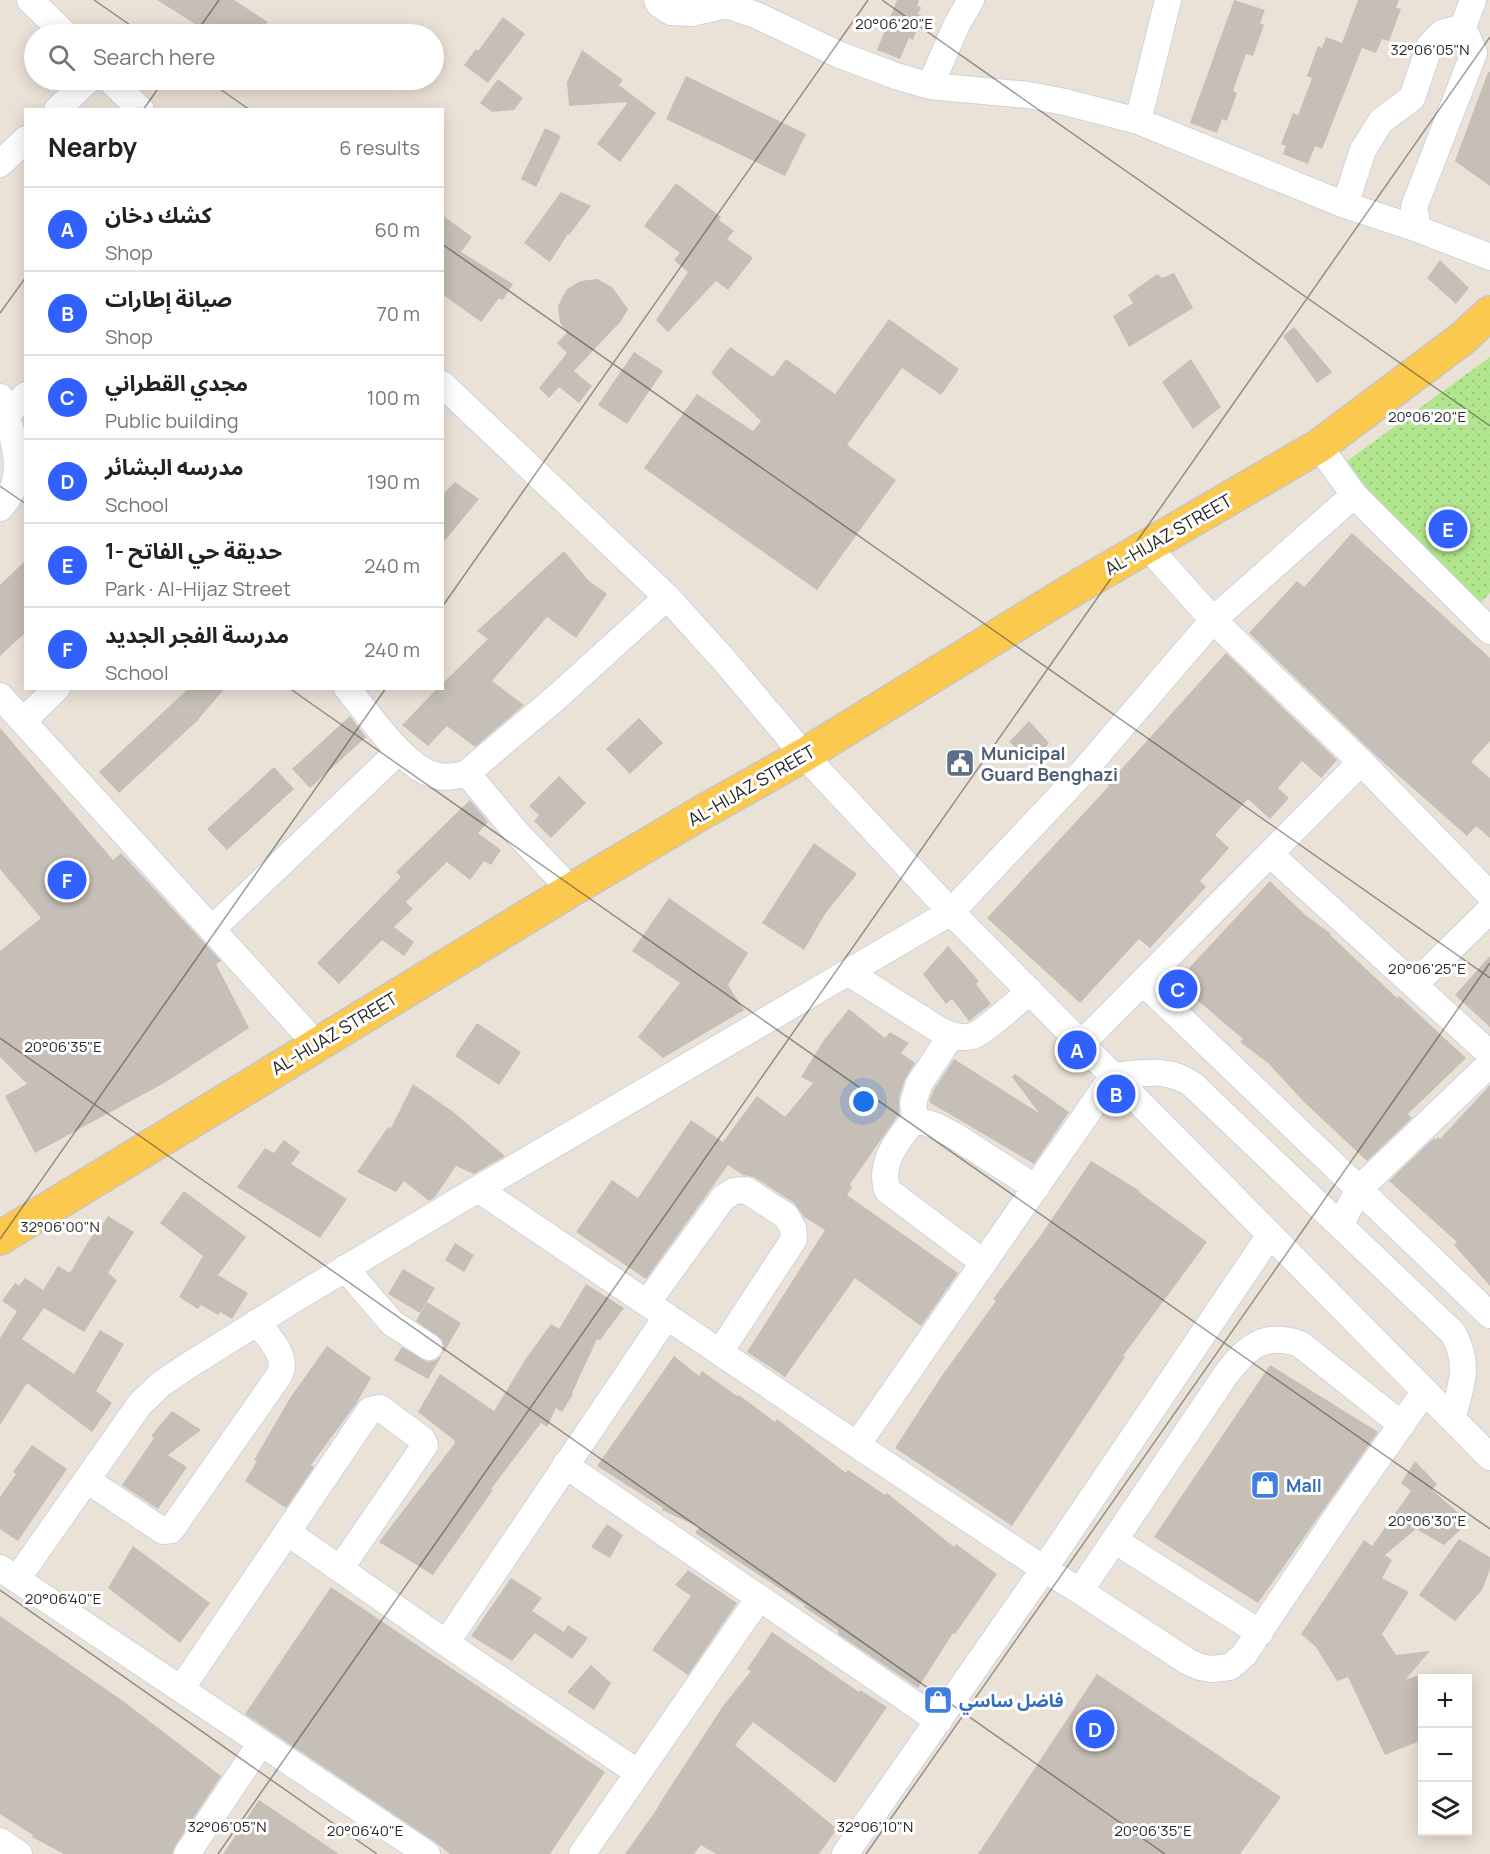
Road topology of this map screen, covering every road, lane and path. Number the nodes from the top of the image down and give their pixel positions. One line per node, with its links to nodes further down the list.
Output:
1 (30, 0): 7 (street)
2 (657, 0): 6 (street)
3 (971, 0): 9 (street)
4 (1168, 0): 14 (street)
5 (1473, 0): 8 (street)
6 (727, 2): 9 (street)
7 (55, 24)
8 (1463, 27): 17 (street); 18 (street)
9 (930, 86): 14 (street)
10 (78, 90): 12 (street)
11 (120, 90): 13 (street)
12 (59, 108)
13 (139, 108)
14 (1138, 121): 17 (street)
15 (24, 142): 16 (street)
16 (0, 164)
17 (1345, 205): 18 (street)
18 (1418, 229): 19 (street)
19 (1490, 257)
20 (1490, 314): 24 (main road, AL-HIJAZ STREET)
21 (444, 386): 28 (street)
22 (24, 396): 23 (street)
23 (3, 406): 26 (street)
24 (1319, 446): 25 (street); 27 (main road, AL-HIJAZ STREET)
25 (1354, 495): 29 (street); 30 (street)
26 (0, 508)
27 (1147, 546): 29 (street); 36 (main road, AL-HIJAZ STREET)
28 (667, 597): 36 (street); 38 (street)
29 (1213, 620): 37 (street); 43 (street)
30 (1487, 622)
31 (55, 690): 34 (street)
32 (349, 690): 35 (street)
33 (0, 696): 34 (street)
34 (23, 721): 44 (street)
35 (399, 751): 38 (street); 44 (street)
36 (804, 755): 40 (main road, AL-HIJAZ STREET); 43 (street)
37 (1361, 762): 39 (street); 41 (street)
38 (467, 773): 40 (street)
39 (1270, 854): 46 (street); 47 (street)
40 (572, 890): 51 (main road, AL-HIJAZ STREET)
41 (1490, 895)
42 (1490, 910): 47 (street)
43 (951, 912): 45 (street); 48 (street)
44 (213, 928): 51 (street)
45 (849, 973): 49 (street); 57 (street)
46 (1143, 982): 50 (street); 58 (street)
47 (1414, 985): 52 (street)
48 (1030, 991): 49 (street); 50 (street)
49 (951, 1036): 55 (street)
50 (1082, 1043): 54 (street)
51 (316, 1044): 61 (main road, AL-HIJAZ STREET)
52 (1490, 1054)
53 (1490, 1064): 58 (street)
54 (1113, 1076): 56 (street); 59 (street); 60 (street)
55 (915, 1119): 56 (street); 62 (street)
56 (1036, 1188): 62 (street)
57 (478, 1189): 63 (street); 64 (street)
58 (1359, 1189): 59 (street); 65 (street)
59 (1340, 1225): 70 (street)
60 (1270, 1235): 69 (street); 79 (street)
61 (0, 1238)
62 (984, 1263): 72 (street)
63 (345, 1269): 66 (street); 67 (street)
64 (657, 1310): 68 (street); 68 (street); 74 (street)
65 (1490, 1315)
66 (257, 1322): 75 (street); 75 (street)
67 (429, 1347)
68 (720, 1353): 72 (street)
69 (1425, 1391): 70 (street); 71 (street)
70 (1452, 1419): 73 (street)
71 (1402, 1425): 77 (street); 83 (street)
72 (857, 1445): 79 (street)
73 (1490, 1457)
74 (565, 1465): 82 (street); 84 (street)
75 (87, 1480): 80 (street)
76 (287, 1532): 78 (street); 78 (street); 85 (street)
77 (1114, 1540): 81 (street); 83 (street)
78 (340, 1569): 84 (street)
79 (1044, 1569): 81 (street); 86 (street)
80 (9, 1573): 85 (street)
81 (1080, 1590): 83 (street)
82 (759, 1598): 86 (street); 88 (street)
83 (1260, 1632)
84 (446, 1643): 88 (street)
85 (181, 1689): 87 (street)
86 (939, 1721): 94 (street)
87 (261, 1743): 91 (street); 92 (street)
88 (637, 1772): 93 (street)
89 (0, 1841): 90 (street)
90 (19, 1854)
91 (187, 1854)
92 (427, 1854)
93 (582, 1854)
94 (845, 1854)

